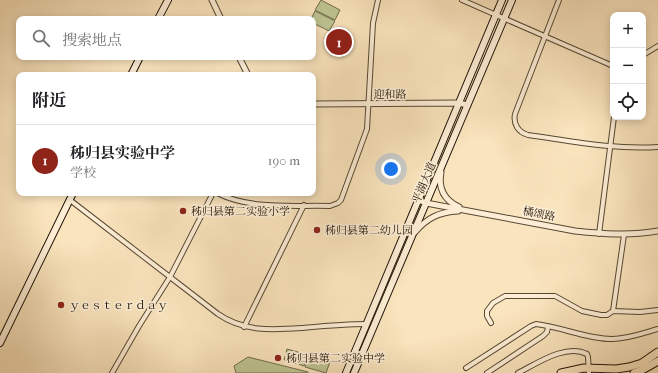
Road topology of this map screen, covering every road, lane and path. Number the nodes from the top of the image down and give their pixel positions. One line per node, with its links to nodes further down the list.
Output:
1 (168, 0): 9 (main road)
2 (212, 0): 10 (street)
3 (378, 0): 22 (street)
4 (462, 0): 8 (street)
5 (502, 0): 8 (main road, 平湖大道)
6 (512, 0): 11 (main road, 平湖大道)
7 (559, 0): 12 (street)
8 (496, 15): 11 (street); 20 (main road, 平湖大道)
9 (160, 16)
10 (220, 16)
11 (504, 18): 12 (street); 23 (main road, 平湖大道)
12 (545, 36): 17 (street); 25 (street)
13 (658, 46): 14 (street)
14 (646, 54)
15 (138, 60): 18 (main road)
16 (240, 60): 19 (street)
17 (610, 65)
18 (132, 72)
19 (246, 72)
20 (459, 103): 22 (street, 迎和路); 23 (street, 迎和路); 32 (main road, 平湖大道)
21 (316, 104): 22 (street, 迎和路)
22 (369, 104): 34 (street)
23 (467, 105): 27 (main road, 平湖大道)
24 (614, 120): 25 (street)
25 (611, 146): 26 (street); 37 (street)
26 (658, 147)
27 (444, 161): 33 (main road, 平湖大道); 35 (street)
28 (72, 196): 31 (main road)
29 (210, 196): 40 (street)
30 (224, 196): 34 (street)
31 (70, 200): 40 (street); 49 (main road)
32 (418, 200): 33 (street, 橘颂路); 44 (main road, 平湖大道)
33 (426, 203): 35 (street, 橘颂路); 39 (main road, 平湖大道)
34 (304, 206): 46 (street)
35 (469, 211): 37 (street, 橘颂路); 39 (street)
36 (658, 231): 38 (street, 橘颂路)
37 (599, 234): 38 (street, 橘颂路)
38 (624, 235): 42 (street)
39 (412, 236): 45 (main road, 平湖大道)
40 (170, 277): 46 (street); 54 (street)
41 (658, 310): 42 (street)
42 (613, 311): 43 (street)
43 (491, 323)
44 (366, 324): 45 (street); 46 (street); 55 (main road, 平湖大道)
45 (374, 325): 56 (main road, 平湖大道)
46 (244, 327)
47 (548, 327): 48 (street); 52 (street); 57 (street)
48 (658, 329)
49 (0, 343)
50 (658, 352): 53 (highway)
51 (658, 361): 60 (highway)
52 (466, 368)
53 (589, 370): 58 (street); 59 (highway)
54 (112, 373)
55 (346, 373)
56 (354, 373)
57 (487, 373)
58 (518, 373)
59 (562, 373)
60 (634, 373)

